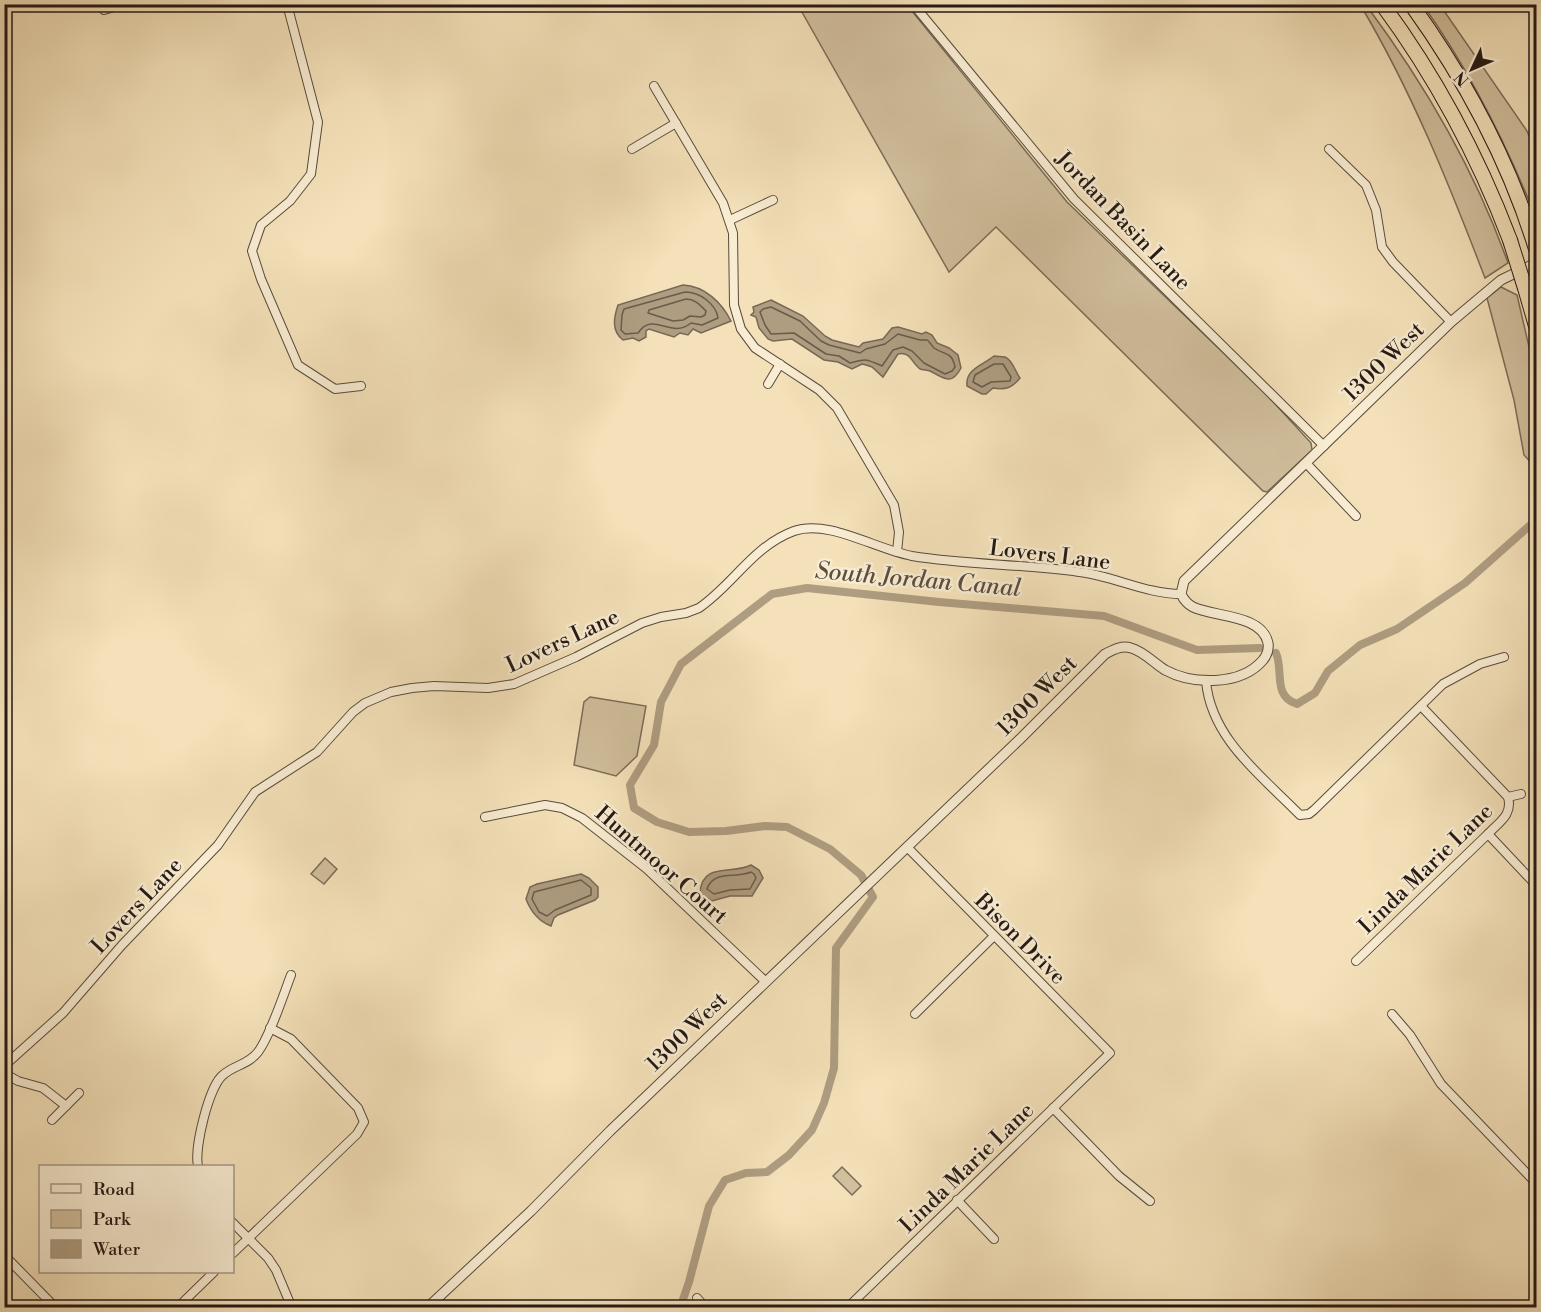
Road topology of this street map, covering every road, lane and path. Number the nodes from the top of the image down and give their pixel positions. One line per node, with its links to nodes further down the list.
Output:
1 (124, 4): 6 (street)
2 (286, 4): 19 (street)
3 (914, 4): 20 (street, Jordan Basin Lane)
4 (1382, 4): 16 (highway, bridge)
5 (1412, 4): 13 (highway)
6 (104, 10)
7 (654, 86): 8 (street)
8 (676, 123): 9 (street); 12 (street)
9 (632, 149)
10 (1329, 149): 15 (street)
11 (773, 200): 12 (street)
12 (730, 220): 17 (street)
13 (1536, 249)
14 (1536, 263): 15 (street, 1300 West)
15 (1451, 322): 20 (street, 1300 West)
16 (1536, 326)
17 (780, 364): 18 (street); 23 (street)
18 (768, 384)
19 (362, 387)
20 (1324, 446): 21 (street, 1300 West)
21 (1306, 463): 22 (street); 24 (street, 1300 West)
22 (1356, 516)
23 (897, 552): 24 (street, Lovers Lane); 42 (street, Lovers Lane)
24 (1181, 594): 26 (street, 1300 West)
25 (1504, 657): 27 (street)
26 (1206, 681): 27 (street); 32 (street, 1300 West)
27 (1421, 706): 29 (street)
28 (1521, 794): 29 (street)
29 (1508, 797): 31 (street, Linda Marie Lane)
30 (485, 817): 37 (street, Huntmoor Court)
31 (1488, 834): 33 (street); 35 (street, Linda Marie Lane)
32 (907, 847): 34 (street, Bison Drive); 37 (street, 1300 West)
33 (1536, 885)
34 (993, 936): 38 (street); 41 (street, Bison Drive)
35 (1356, 961)
36 (291, 975): 40 (street)
37 (766, 982): 62 (street, 1300 West)
38 (915, 1014)
39 (1392, 1014): 49 (street)
40 (270, 1028): 48 (street); 53 (street)
41 (1110, 1053): 46 (street, Linda Marie Lane)
42 (4, 1066)
43 (4, 1073): 45 (street)
44 (79, 1094): 45 (street)
45 (66, 1106): 47 (street)
46 (1053, 1108): 50 (street, Linda Marie Lane); 51 (street)
47 (52, 1120)
48 (198, 1165)
49 (1536, 1183)
50 (957, 1200): 54 (street); 64 (street, Linda Marie Lane)
51 (1150, 1201)
52 (234, 1224): 53 (street)
53 (249, 1238): 55 (street); 61 (street)
54 (994, 1239)
55 (234, 1252)
56 (4, 1255): 59 (street)
57 (213, 1273): 60 (street)
58 (697, 1298): 63 (street)
59 (56, 1308)
60 (177, 1308)
61 (292, 1308)
62 (427, 1308)
63 (706, 1308)
64 (847, 1308)

